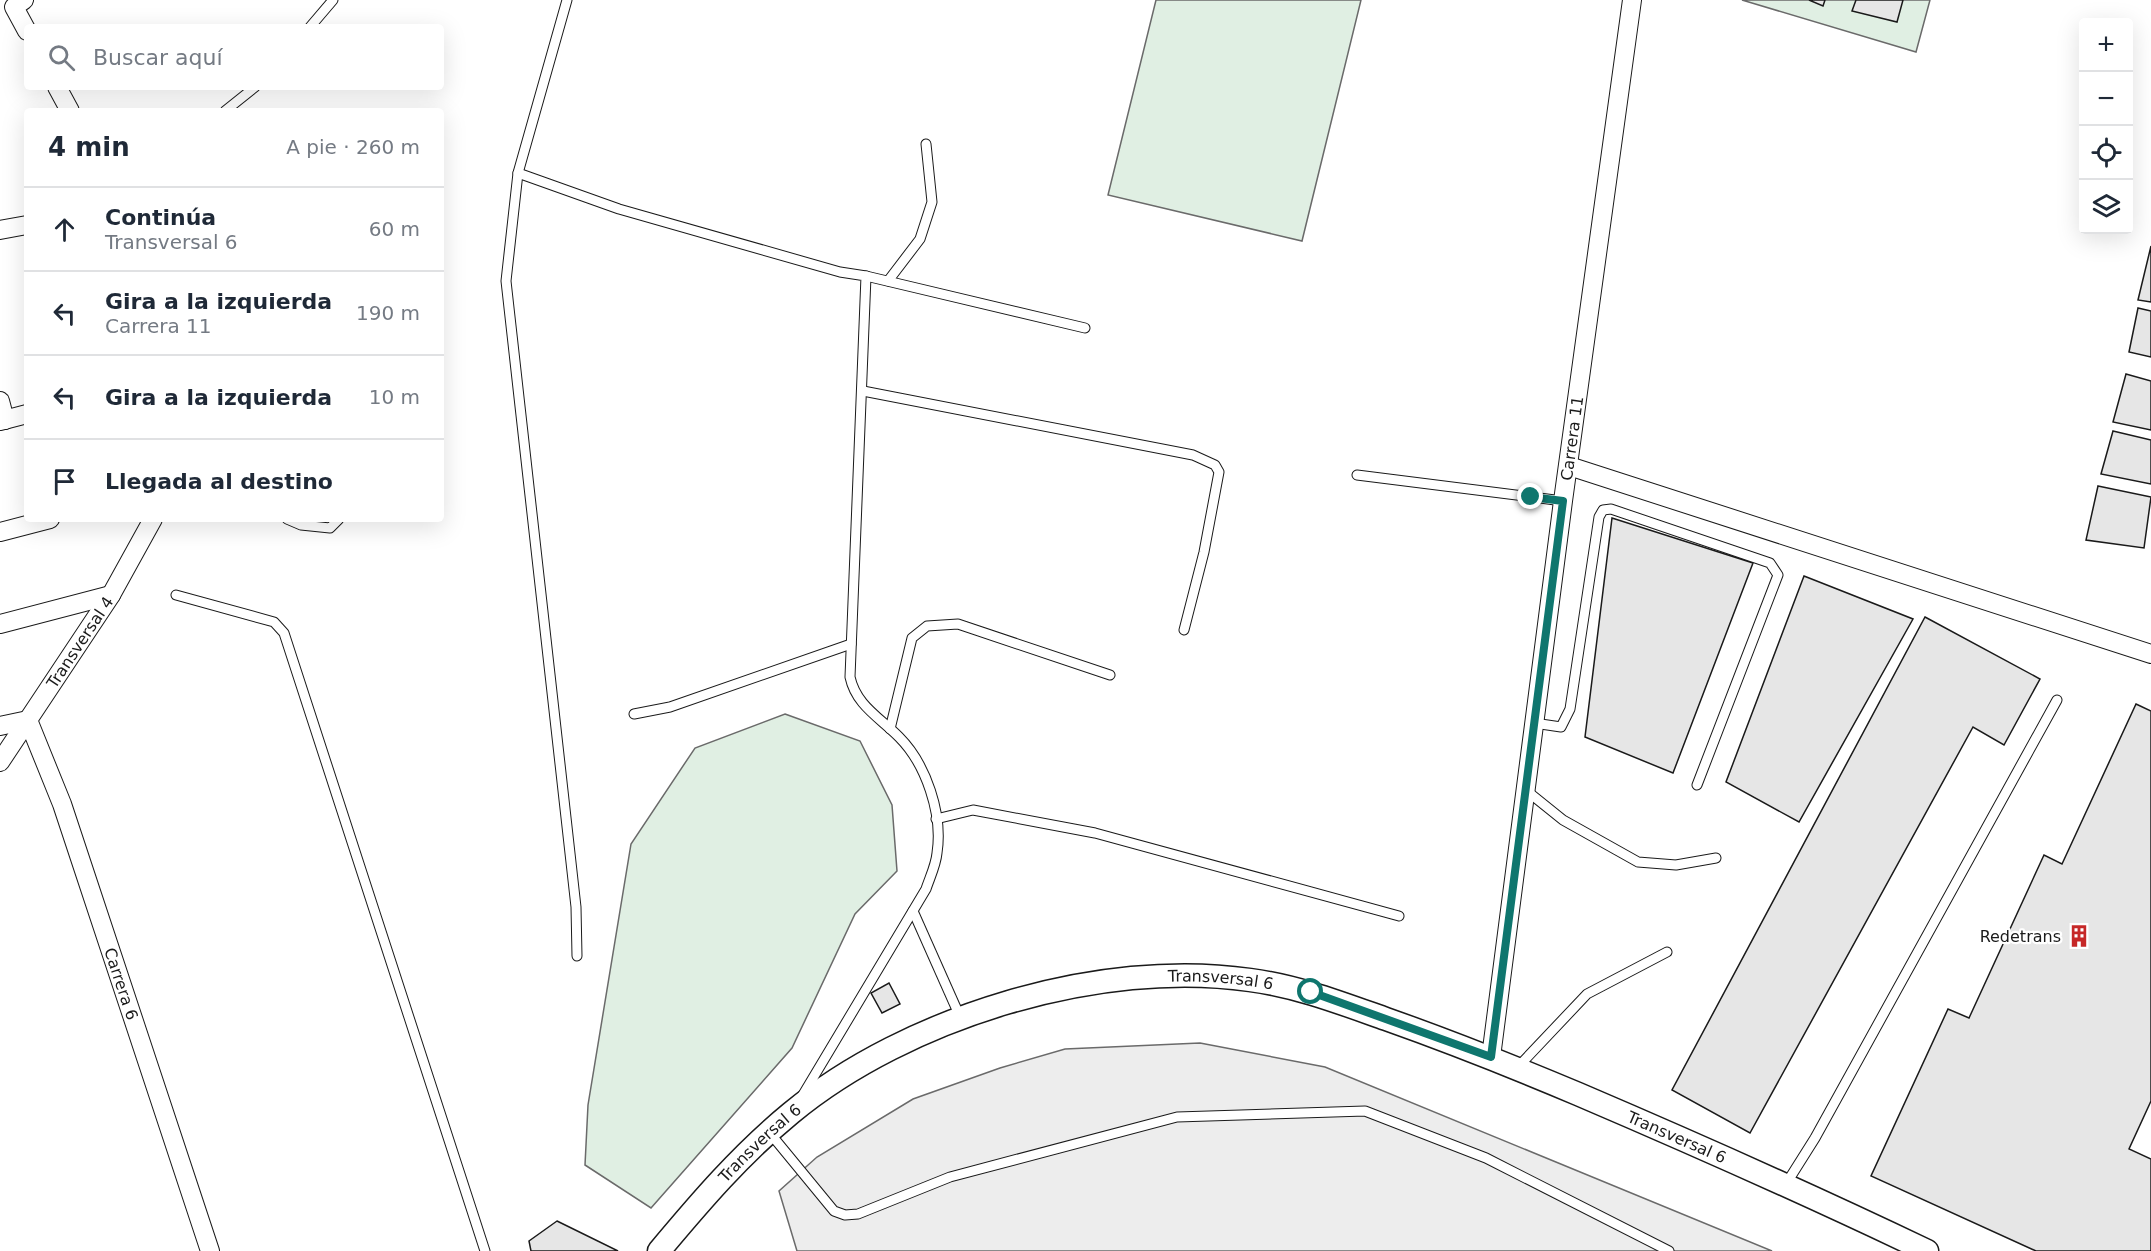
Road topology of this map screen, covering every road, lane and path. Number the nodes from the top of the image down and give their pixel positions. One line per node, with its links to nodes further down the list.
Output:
1 (333, 0): 6 (lane)
2 (567, 0): 12 (lane)
3 (1632, 0): 22 (street, Carrera 11)
4 (15, 2): 5 (street)
5 (24, 24)
6 (313, 24)
7 (59, 90): 9 (street)
8 (251, 90): 10 (lane)
9 (68, 108)
10 (229, 108)
11 (926, 144): 16 (lane)
12 (518, 173): 15 (lane); 51 (lane)
13 (24, 226): 14 (street)
14 (0, 230)
15 (866, 276): 16 (lane); 18 (lane)
16 (888, 281): 17 (lane)
17 (1084, 328)
18 (863, 391): 33 (lane); 34 (lane)
19 (0, 401): 21 (street)
20 (24, 415): 21 (street)
21 (2, 421)
22 (1569, 466): 24 (street, Carrera 11); 35 (street)
23 (1357, 475): 24 (lane)
24 (1563, 501): 40 (street, Carrera 11)
25 (38, 522): 29 (street)
26 (151, 522): 30 (street, Transversal 4)
27 (294, 522): 28 (lane)
28 (336, 522)
29 (0, 532)
30 (111, 595): 32 (street); 39 (street, Transversal 4)
31 (176, 595): 59 (lane)
32 (0, 624)
33 (1184, 630)
34 (851, 644): 38 (lane); 42 (lane)
35 (2151, 654)
36 (1110, 675): 42 (lane)
37 (2056, 700): 57 (lane)
38 (634, 714)
39 (28, 720): 41 (street); 43 (street, Transversal 4); 58 (street, Carrera 6)
40 (1534, 723): 44 (lane); 45 (street, Carrera 11)
41 (0, 726)
42 (890, 729): 46 (lane)
43 (0, 762)
44 (1697, 785)
45 (1527, 792): 47 (lane); 53 (street, Carrera 11)
46 (936, 819): 48 (lane); 49 (lane)
47 (1716, 858)
48 (913, 911): 52 (lane); 55 (lane)
49 (1398, 916)
50 (1667, 952): 54 (lane)
51 (578, 956)
52 (962, 1019): 53 (street, Transversal 6); 55 (street, Transversal 6)
53 (1491, 1057): 54 (street, Transversal 6)
54 (1517, 1068): 57 (street, Transversal 6)
55 (794, 1110): 56 (street, Transversal 6)
56 (769, 1132): 60 (street, Transversal 6); 61 (lane)
57 (1786, 1184): 62 (street, Transversal 6)
58 (210, 1251)
59 (485, 1251)
60 (659, 1251)
61 (1669, 1251)
62 (1927, 1251)

